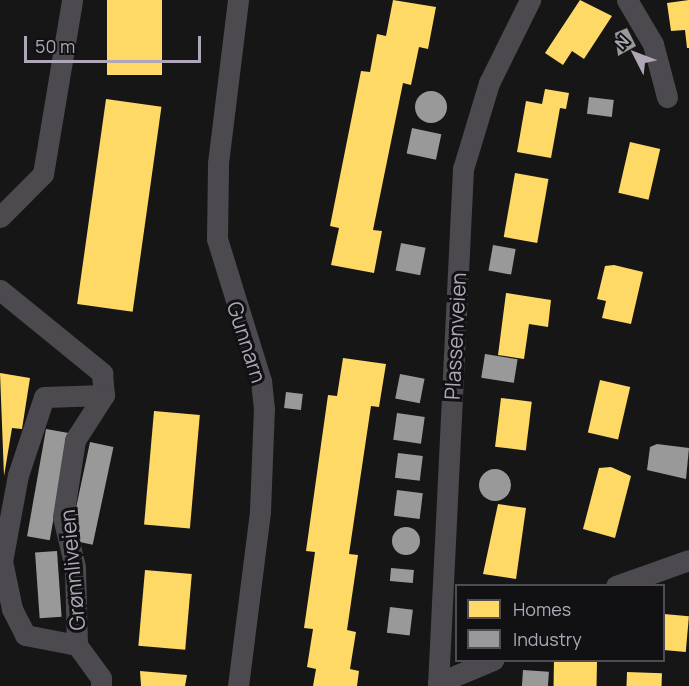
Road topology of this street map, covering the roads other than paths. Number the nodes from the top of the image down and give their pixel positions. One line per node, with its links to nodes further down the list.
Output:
1 (72, 0): 6 (street)
2 (238, 0): 15 (street, Gunnarn)
3 (530, 0): 13 (street, Plassenveien)
4 (627, 0): 5 (street)
5 (667, 97)
6 (0, 217)
7 (0, 290): 8 (street)
8 (104, 395): 11 (street, Grønnliveien); 11 (street, Grønnliveien)
9 (689, 560): 10 (street)
10 (619, 584)
11 (78, 645): 14 (street, Grønnliveien)
12 (488, 662): 13 (street)
13 (438, 684)
14 (101, 686)
15 (238, 686)

